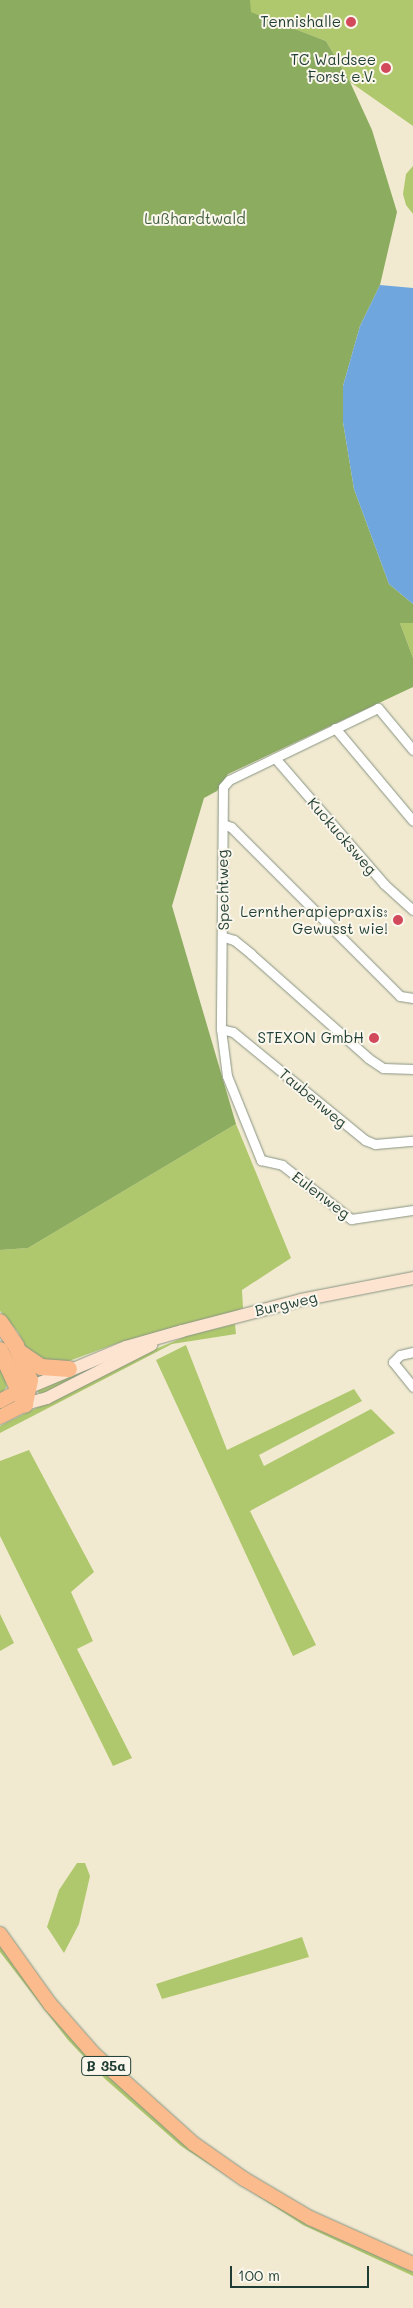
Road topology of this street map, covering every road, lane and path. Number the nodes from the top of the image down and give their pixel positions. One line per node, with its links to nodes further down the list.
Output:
1 (335, 728): 2 (street, Spechtweg); 3 (street, Spechtweg); 4 (street)
2 (412, 747)
3 (274, 758): 5 (street, Spechtweg); 6 (street, Kuckucksweg)
4 (413, 821)
5 (222, 824): 7 (street, Spechtweg); 8 (street)
6 (413, 910)
7 (224, 937): 9 (street, Spechtweg); 10 (street)
8 (413, 998)
9 (221, 1029): 11 (street, Taubenweg); 12 (street, Spechtweg)
10 (413, 1069)
11 (413, 1142)
12 (261, 1160): 13 (street, Eulenweg)
13 (413, 1210)
14 (413, 1278): 16 (street, Burgweg)
15 (0, 1322): 18 (highway)
16 (160, 1338): 20 (street, Burgweg); 22 (street, Burgweg)
17 (0, 1350): 22 (highway)
18 (18, 1351): 20 (highway); 22 (highway)
19 (413, 1352): 21 (street)
20 (69, 1369): 22 (street, Burgweg)
21 (413, 1387)
22 (24, 1394): 23 (main road); 24 (main road)
23 (0, 1401)
24 (0, 1417)
25 (0, 1934): 26 (main road, B 35a)
26 (413, 2264)

